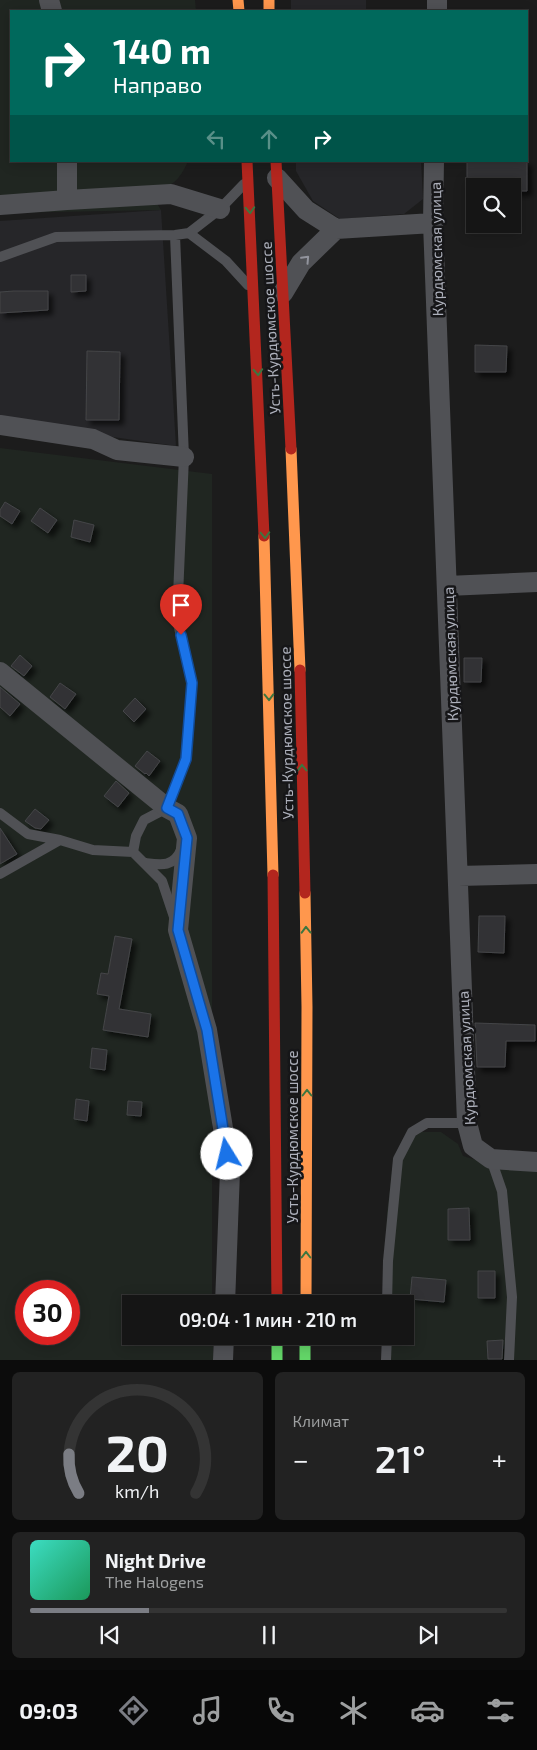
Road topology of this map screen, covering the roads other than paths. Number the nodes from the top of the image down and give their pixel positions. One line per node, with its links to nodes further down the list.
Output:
1 (67, 162): 6 (street)
2 (247, 162): 5 (main road, Усть-Курдюмское шоссе)
3 (434, 162): 9 (street, Курдюмская улица)
4 (276, 170): 10 (street); 15 (main road, Усть-Курдюмское шоссе)
5 (248, 179): 8 (lane); 14 (main road, Усть-Курдюмское шоссе, one-way to 14)
6 (67, 200): 7 (street); 8 (street)
7 (0, 205)
8 (220, 209): 11 (lane)
9 (433, 223): 10 (street); 19 (street, Курдюмская улица)
10 (336, 229): 15 (street, one-way to 10)
11 (189, 233): 12 (lane); 14 (lane)
12 (175, 235): 13 (lane); 17 (lane)
13 (0, 257)
14 (254, 291): 35 (main road, Усть-Курдюмское шоссе, one-way to 35)
15 (283, 293): 36 (main road, Усть-Курдюмское шоссе, one-way to 15)
16 (0, 426): 17 (street)
17 (184, 458): 21 (lane)
18 (537, 582): 19 (street)
19 (447, 586): 29 (street, Курдюмская улица)
20 (0, 672): 21 (street)
21 (167, 808): 23 (street); 25 (lane)
22 (0, 813): 24 (lane)
23 (187, 838): 26 (lane); 30 (street)
24 (60, 840): 25 (lane); 27 (lane)
25 (133, 852): 26 (lane)
26 (146, 863): 30 (lane)
27 (0, 874)
28 (537, 874): 29 (street)
29 (458, 876): 31 (street, Курдюмская улица)
30 (178, 930): 34 (street)
31 (467, 1123): 32 (street, Курдюмская улица); 37 (lane)
32 (491, 1159): 33 (street); 46 (lane)
33 (537, 1162)
34 (225, 1295)
35 (277, 1295)
36 (306, 1295)
37 (387, 1295)
38 (224, 1345): 42 (street)
39 (277, 1345): 43 (main road)
40 (306, 1345): 44 (main road)
41 (386, 1345): 45 (lane)
42 (223, 1360)
43 (277, 1360)
44 (305, 1360)
45 (386, 1360)
46 (509, 1360)

